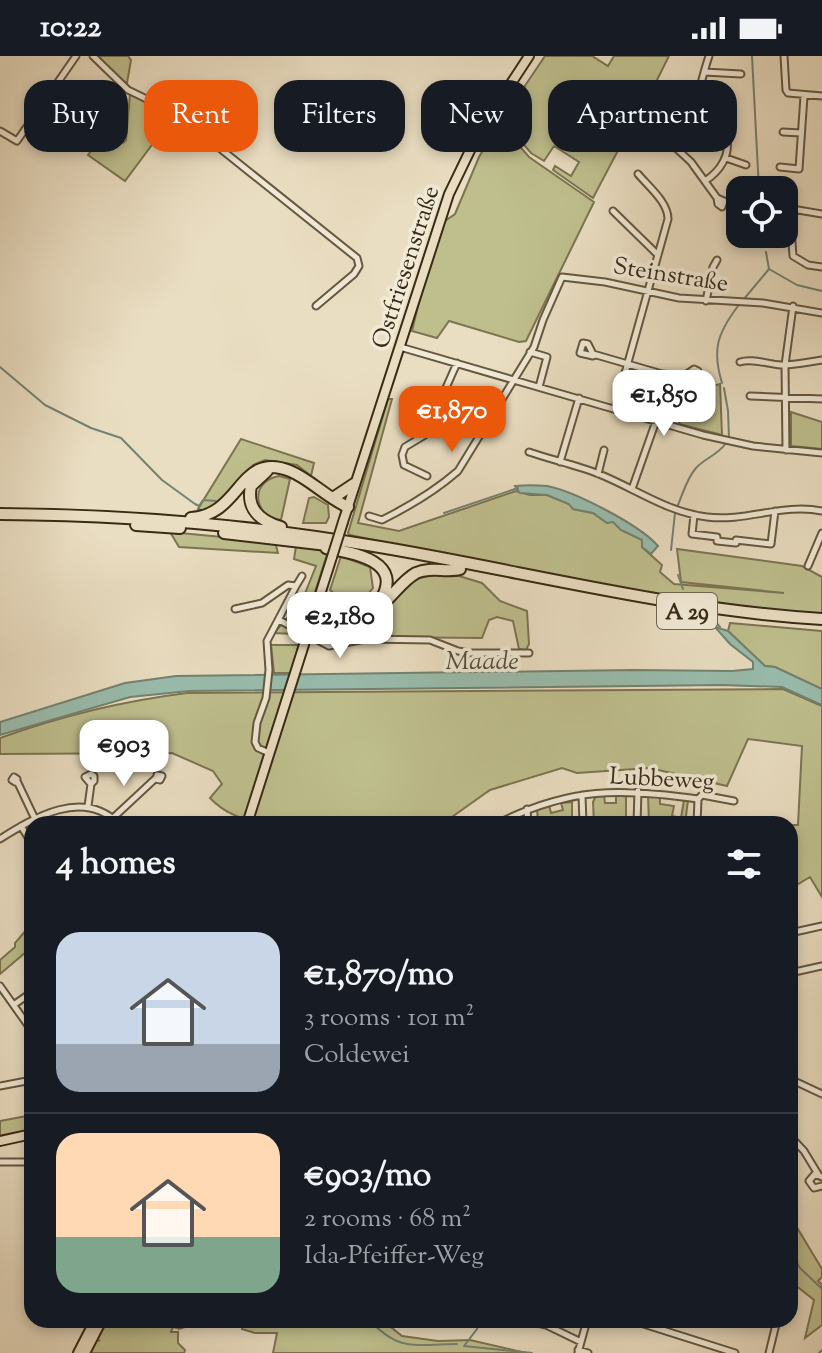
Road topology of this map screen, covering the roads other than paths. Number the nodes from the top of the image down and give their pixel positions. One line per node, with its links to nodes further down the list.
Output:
1 (76, 56): 11 (street)
2 (93, 56): 29 (street)
3 (529, 56): 32 (main road, Ostfriesenstraße)
4 (709, 56): 6 (street)
5 (784, 56): 9 (street)
6 (704, 72): 7 (street); 8 (street)
7 (741, 74)
8 (702, 80)
9 (804, 96): 10 (street); 13 (street)
10 (822, 96)
11 (0, 131)
12 (783, 132): 13 (street)
13 (801, 133): 18 (street)
14 (681, 152): 20 (street)
15 (726, 152): 16 (street)
16 (726, 158): 17 (street); 20 (street)
17 (746, 165)
18 (780, 167)
19 (638, 174): 24 (street)
20 (705, 181): 21 (street)
21 (717, 198)
22 (613, 211): 24 (street)
23 (822, 214): 26 (street)
24 (658, 256): 27 (street)
25 (717, 260): 28 (street)
26 (822, 267)
27 (649, 292): 28 (street, Steinstraße); 33 (street, Steinstraße); 38 (street)
28 (706, 301): 30 (street, Steinstraße)
29 (316, 306)
30 (793, 306): 31 (street, Steinstraße); 39 (street)
31 (822, 313)
32 (400, 347): 37 (street); 57 (main road, Ostfriesenstraße)
33 (530, 352): 41 (street); 42 (street)
34 (593, 354): 38 (street)
35 (822, 360): 39 (street)
36 (740, 362): 39 (street)
37 (457, 363): 41 (street); 56 (street)
38 (628, 364): 40 (street); 47 (street)
39 (785, 365): 45 (street)
40 (684, 376)
41 (515, 380): 42 (street); 65 (street)
42 (539, 387): 44 (street)
43 (750, 396): 45 (street)
44 (579, 398): 47 (street); 53 (street)
45 (787, 399): 46 (street); 50 (street)
46 (822, 399)
47 (615, 409): 48 (street)
48 (656, 421): 50 (street); 58 (street)
49 (604, 450): 55 (street)
50 (786, 450): 52 (street)
51 (529, 452): 53 (street)
52 (822, 453)
53 (560, 462): 55 (street)
54 (277, 468): 59 (highway); 66 (highway); 69 (highway)
55 (598, 474): 58 (street)
56 (427, 476)
57 (354, 484): 59 (highway); 60 (main road, Ostfriesenstraße)
58 (632, 489): 64 (street)
59 (331, 495): 60 (highway)
60 (349, 504): 77 (main road, Ostfriesenstraße, bridge)
61 (775, 511): 62 (street); 64 (street); 64 (street)
62 (822, 511)
63 (0, 514): 66 (highway, A 29)
64 (694, 515)
65 (369, 516)
66 (166, 520): 69 (highway, A 29)
67 (0, 521): 70 (highway, A 29)
68 (822, 533): 71 (street)
69 (306, 535): 79 (highway, A 29)
70 (317, 544): 72 (highway, A 29); 75 (highway)
71 (808, 566)
72 (460, 569): 75 (highway); 79 (highway, A 29)
73 (302, 576): 74 (street)
74 (296, 586): 76 (street); 78 (street)
75 (376, 607): 77 (highway)
76 (235, 609)
77 (319, 614): 81 (main road, Ostfriesenstraße, bridge)
78 (279, 620): 80 (street); 81 (street)
79 (822, 622)
80 (529, 653)
81 (269, 753): 95 (main road, Ostfriesenstraße)
82 (156, 778): 94 (street)
83 (17, 781): 91 (street)
84 (91, 784): 89 (street)
85 (638, 791): 86 (street, Lubbeweg); 87 (street, Lubbeweg); 99 (street)
86 (582, 795): 90 (street, Lubbeweg); 98 (street)
87 (698, 799): 88 (street, Lubbeweg); 100 (street)
88 (734, 801)
89 (88, 806): 92 (street); 93 (street)
90 (527, 809): 96 (street, Lubbeweg); 97 (street)
91 (34, 816)
92 (42, 816)
93 (109, 816)
94 (115, 816)
95 (249, 816)
96 (513, 816)
97 (527, 816)
98 (583, 816)
99 (637, 816)
100 (697, 816)
101 (24, 824): 102 (street)
102 (21, 826): 103 (street); 104 (street)
103 (24, 831)
104 (0, 839)
105 (822, 926): 106 (street)
106 (798, 931)
107 (822, 966): 108 (street)
108 (798, 971)
109 (0, 986): 111 (street)
110 (24, 998): 111 (street)
111 (15, 1004): 112 (street)
112 (24, 1018)
113 (24, 1082): 115 (street)
114 (798, 1083): 116 (street)
115 (0, 1086)
116 (822, 1094)
117 (24, 1136): 118 (main road)
118 (0, 1141)
119 (798, 1145): 122 (street)
120 (0, 1162): 121 (street)
121 (24, 1162)
122 (820, 1176): 123 (street)
123 (822, 1186)
124 (91, 1328): 133 (main road)
125 (98, 1328): 134 (main road)
126 (552, 1328): 130 (street)
127 (585, 1328): 130 (street)
128 (655, 1328): 131 (street)
129 (775, 1328): 137 (street)
130 (581, 1342): 132 (street)
131 (724, 1351): 136 (street)
132 (578, 1352): 135 (street)
133 (78, 1353)
134 (85, 1353)
135 (588, 1353)
136 (735, 1353)
137 (769, 1353)

